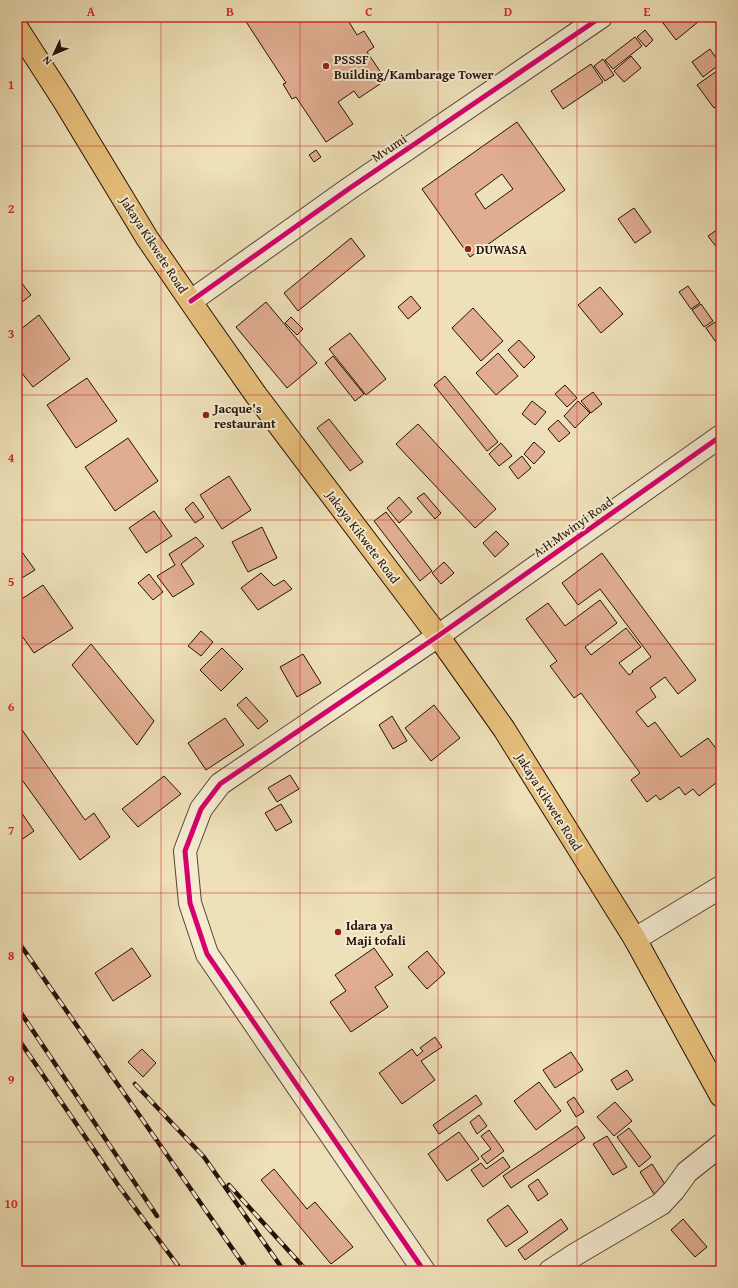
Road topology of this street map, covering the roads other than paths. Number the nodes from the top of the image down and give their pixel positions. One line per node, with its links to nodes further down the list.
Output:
1 (601, 17): 3 (street, Mvumi)
2 (17, 28): 3 (main road, Jakaya Kikwete Road)
3 (191, 301): 5 (main road, Jakaya Kikwete Road)
4 (721, 436): 5 (street, A.H.Mwinyi Road)
5 (438, 636): 7 (main road, Jakaya Kikwete Road); 10 (street, A.H.Mwinyi Road)
6 (721, 887): 7 (street)
7 (635, 939): 8 (main road, Jakaya Kikwete Road)
8 (721, 1096)
9 (721, 1146): 11 (street)
10 (424, 1271)
11 (550, 1271)

